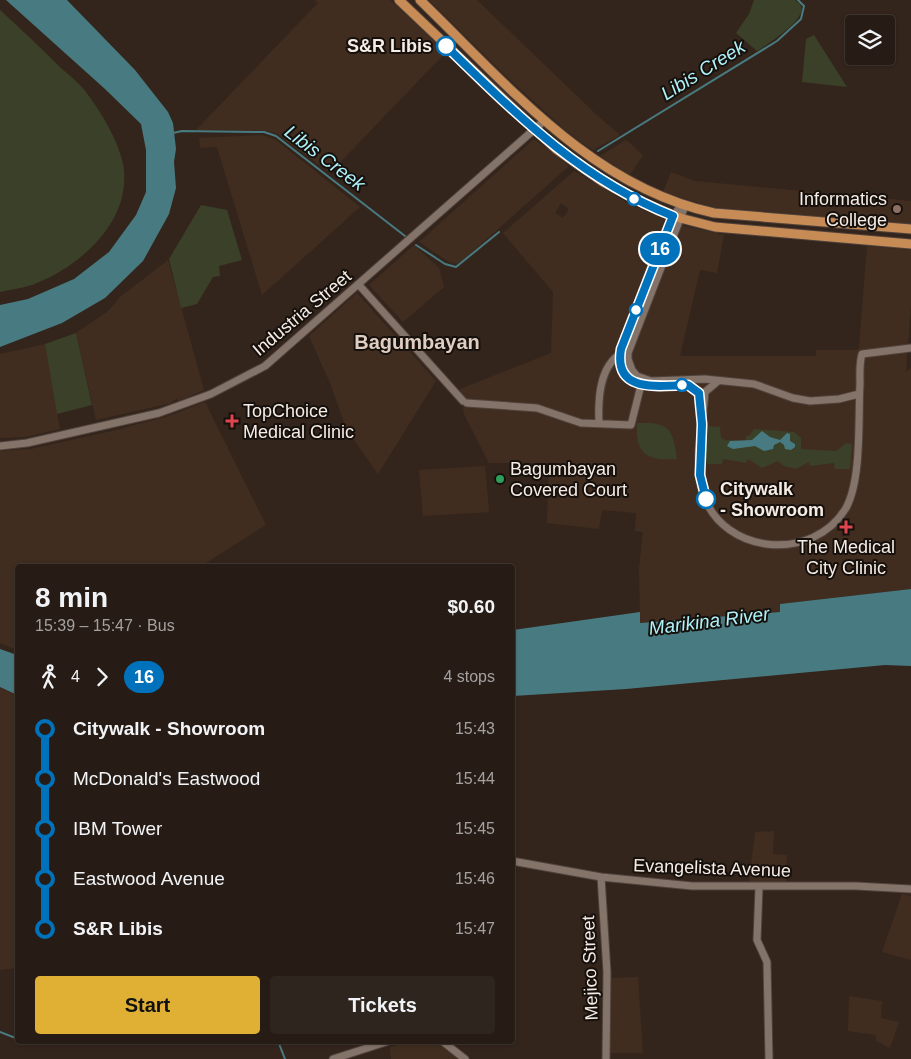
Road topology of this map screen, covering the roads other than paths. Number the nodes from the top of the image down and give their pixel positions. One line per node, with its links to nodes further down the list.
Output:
1 (399, 0): 4 (main road)
2 (420, 0): 3 (main road)
3 (545, 120): 4 (street, Industria Street); 5 (main road)
4 (535, 130): 6 (main road); 11 (street, Industria Street)
5 (683, 205): 6 (street); 7 (main road)
6 (674, 219): 9 (main road); 12 (street)
7 (829, 222): 8 (main road); 9 (main road)
8 (911, 229)
9 (828, 237): 10 (main road)
10 (911, 244)
11 (359, 285): 23 (street); 25 (street, Industria Street)
12 (646, 295): 14 (street); 15 (street)
13 (911, 348): 20 (street)
14 (620, 354): 15 (street); 18 (street); 23 (street)
15 (628, 359): 16 (street)
16 (701, 379): 17 (street); 19 (street)
17 (718, 381): 21 (street); 24 (street)
18 (641, 385): 19 (street); 23 (street)
19 (693, 387): 24 (street)
20 (859, 394): 21 (street); 22 (street)
21 (848, 398): 22 (street)
22 (858, 409): 24 (street)
23 (599, 423)
24 (702, 424)
25 (0, 446)
26 (515, 863): 27 (street, Evangelista Avenue)
27 (600, 877): 28 (street, Evangelista Avenue); 34 (street, Mejico Street)
28 (759, 887): 29 (street, Evangelista Avenue); 35 (street)
29 (911, 889)
30 (380, 1044): 32 (street)
31 (446, 1044): 33 (street)
32 (333, 1059)
33 (465, 1059)
34 (606, 1059)
35 (769, 1059)

